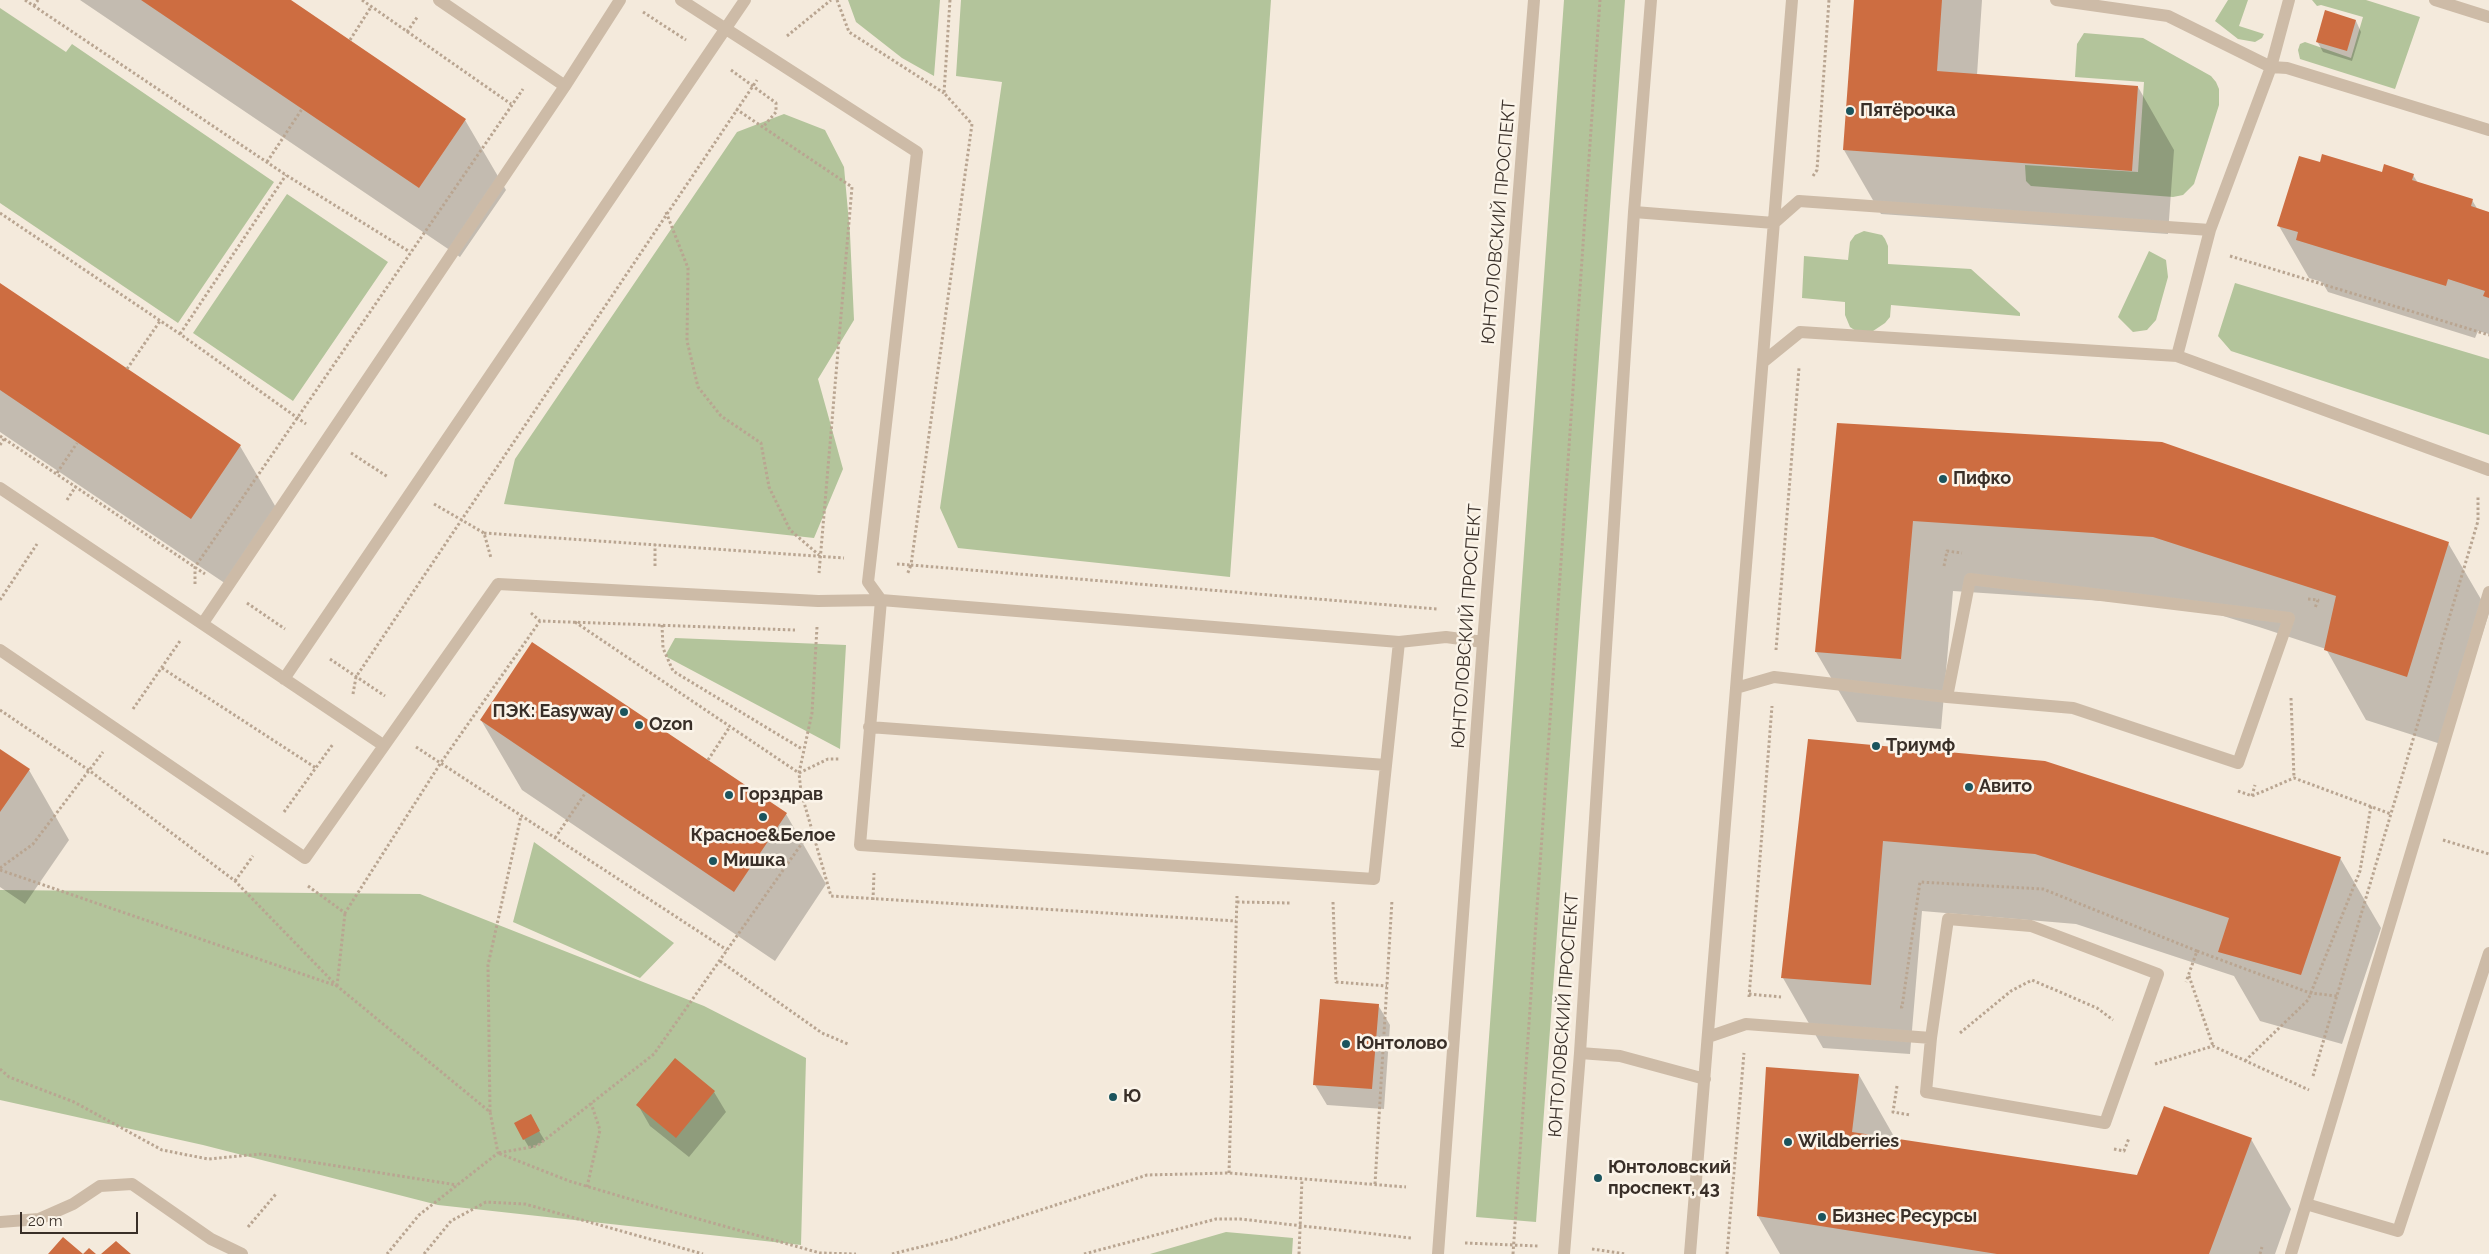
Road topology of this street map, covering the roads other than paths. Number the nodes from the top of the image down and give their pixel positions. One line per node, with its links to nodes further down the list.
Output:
1 (439, 0): 15 (street)
2 (620, 0): 15 (street)
3 (681, 0): 13 (street)
4 (745, 0): 13 (street)
5 (1534, 0): 28 (street, ЮНТОЛОВСКИЙ ПРОСПЕКТ)
6 (1651, 0): 17 (street, ЮНТОЛОВСКИЙ ПРОСПЕКТ)
7 (1792, 0): 18 (street)
8 (2056, 0): 11 (street)
9 (2289, 0): 14 (street)
10 (2435, 0): 12 (street)
11 (2078, 1): 14 (street)
12 (2489, 17)
13 (724, 29): 25 (street); 30 (street)
14 (2271, 66): 16 (street); 19 (street)
15 (565, 86): 26 (street)
16 (2489, 130)
17 (1634, 212): 18 (street); 39 (street, ЮНТОЛОВСКИЙ ПРОСПЕКТ)
18 (1774, 223): 19 (street); 21 (street)
19 (2210, 230): 20 (street)
20 (2177, 356): 21 (street); 22 (street)
21 (1763, 362): 31 (street)
22 (2489, 470)
23 (0, 488): 26 (street)
24 (2489, 592): 41 (street)
25 (881, 600): 27 (street); 33 (street); 34 (street)
26 (203, 623): 30 (street)
27 (1399, 642): 28 (street); 35 (street)
28 (1483, 642): 43 (street, ЮНТОЛОВСКИЙ ПРОСПЕКТ)
29 (0, 650): 34 (street)
30 (284, 679): 34 (street)
31 (1736, 688): 32 (street); 37 (street)
32 (1947, 697): 32 (street)
33 (869, 727): 35 (street); 35 (street)
34 (383, 745)
35 (1386, 765)
36 (2489, 953): 41 (street)
37 (1708, 1037): 38 (street); 40 (street)
38 (1931, 1038): 38 (street)
39 (1580, 1053): 40 (street); 44 (street, ЮНТОЛОВСКИЙ ПРОСПЕКТ)
40 (1705, 1078): 46 (street)
41 (2306, 1204): 47 (street)
42 (0, 1222): 45 (street)
43 (1439, 1248)
44 (1565, 1250)
45 (242, 1254)
46 (1690, 1254)
47 (2291, 1254)

